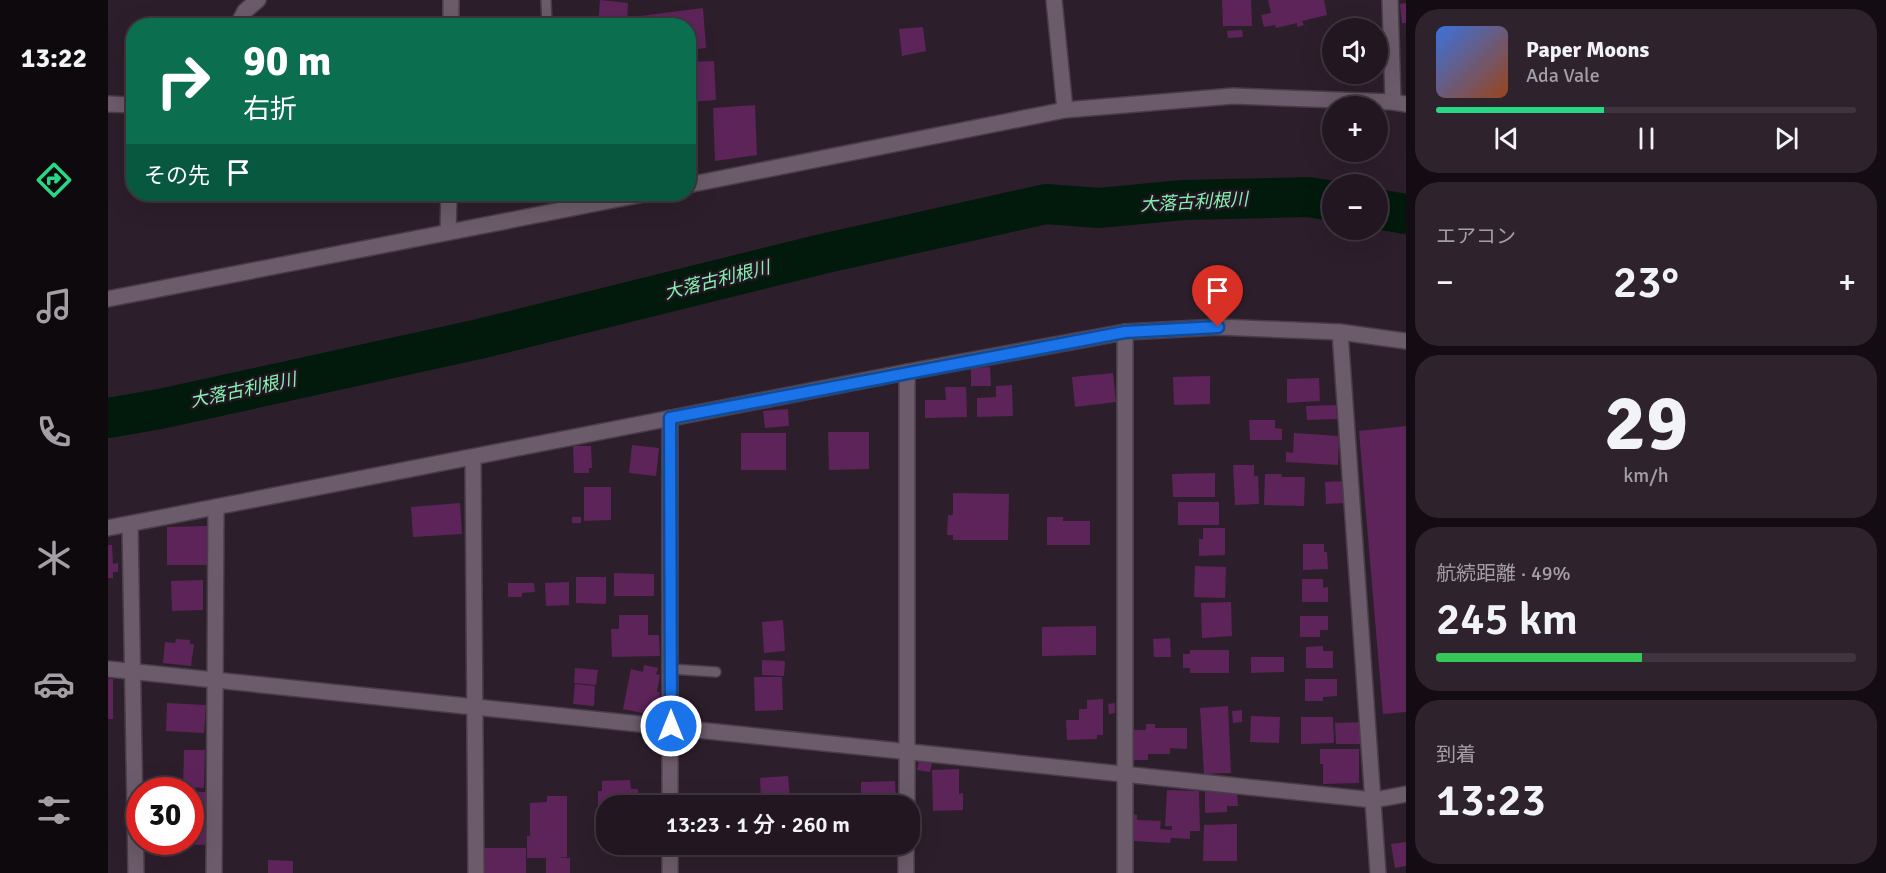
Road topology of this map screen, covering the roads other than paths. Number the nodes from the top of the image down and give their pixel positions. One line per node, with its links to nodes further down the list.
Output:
1 (258, 0): 6 (street)
2 (451, 0): 7 (street)
3 (546, 0): 8 (lane)
4 (1054, 0): 12 (street)
5 (1390, 0): 9 (street)
6 (245, 5)
7 (451, 18)
8 (547, 18)
9 (1400, 103): 12 (street)
10 (108, 104): 11 (street)
11 (126, 105)
12 (1065, 110): 13 (street)
13 (696, 183)
14 (449, 201): 16 (street)
15 (608, 201): 16 (street)
16 (448, 232): 17 (street)
17 (108, 299)
18 (1125, 332): 19 (street); 21 (street); 35 (street)
19 (1340, 332): 20 (street); 39 (street)
20 (1406, 341)
21 (907, 372): 22 (street); 34 (street)
22 (670, 418): 23 (street); 28 (street)
23 (473, 457): 24 (street); 32 (street)
24 (216, 507): 25 (street); 31 (street)
25 (130, 524): 26 (street); 29 (street)
26 (108, 528)
27 (108, 669): 29 (street)
28 (671, 669): 30 (lane); 33 (street)
29 (132, 672): 31 (street); 42 (street)
30 (716, 672)
31 (215, 680): 32 (street); 43 (street)
32 (475, 706): 33 (street); 44 (street)
33 (671, 726): 34 (street); 37 (street)
34 (907, 750): 35 (street); 38 (street)
35 (1125, 773): 39 (street); 47 (street)
36 (1406, 794): 39 (street)
37 (670, 795)
38 (906, 795)
39 (1374, 800): 48 (street)
40 (670, 855): 45 (street)
41 (906, 855): 46 (street)
42 (136, 873)
43 (214, 873)
44 (476, 873)
45 (670, 873)
46 (906, 873)
47 (1125, 873)
48 (1378, 873)

